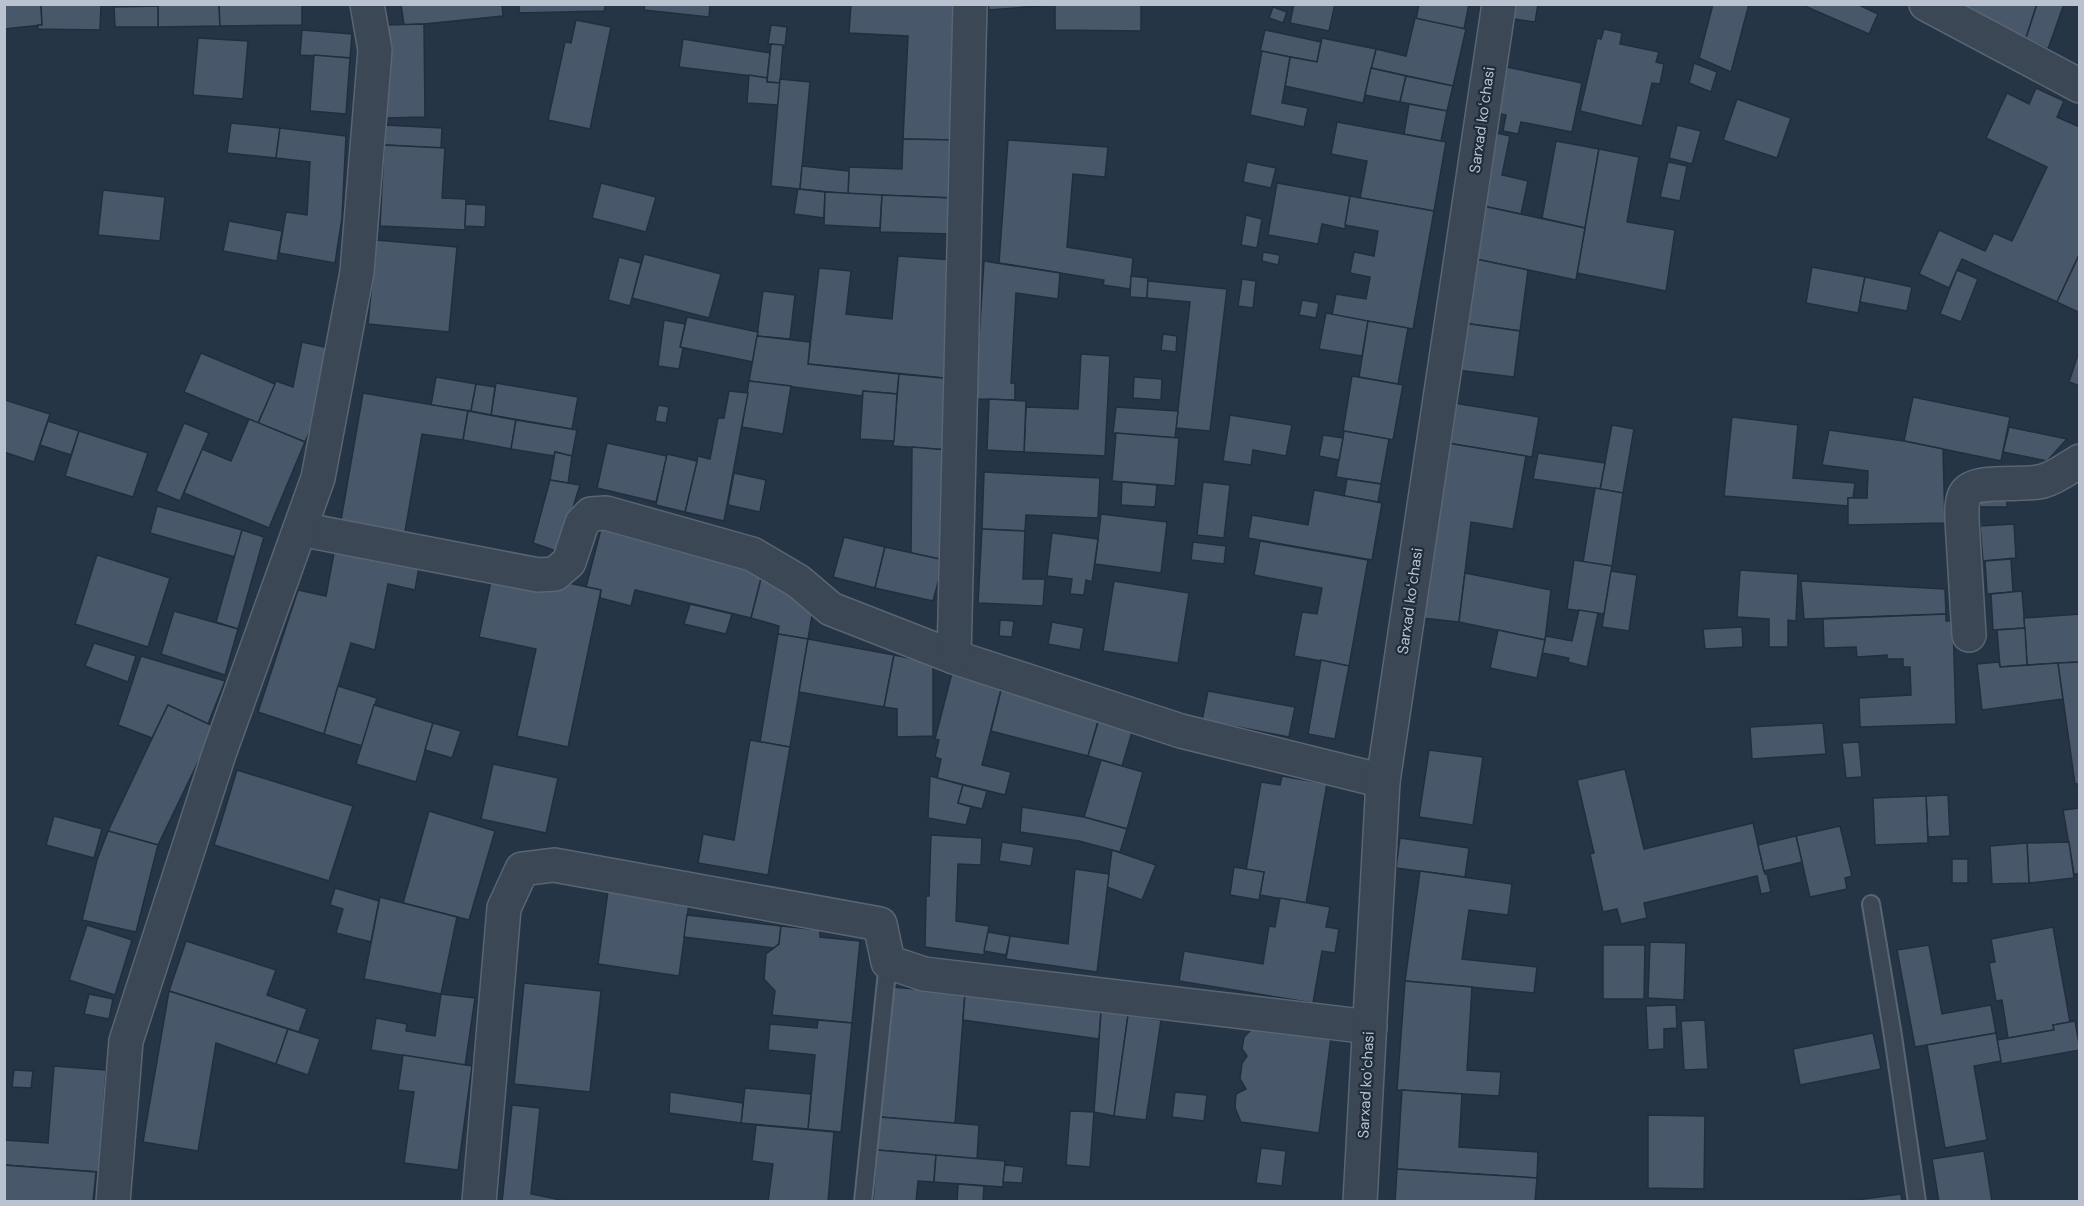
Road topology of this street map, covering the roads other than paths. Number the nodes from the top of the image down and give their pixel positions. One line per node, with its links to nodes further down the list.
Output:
1 (367, 4): 7 (street)
2 (970, 4): 9 (street)
3 (1499, 4): 10 (street, Sarxad koʻchasi)
4 (1926, 4): 5 (street)
5 (2079, 86)
6 (2079, 461): 8 (street)
7 (300, 529): 9 (street); 14 (street)
8 (1969, 635)
9 (954, 657): 10 (street)
10 (1383, 781): 13 (street, Sarxad koʻchasi)
11 (1871, 904): 18 (lane)
12 (888, 962): 13 (street); 15 (street); 16 (lane)
13 (1370, 1028): 17 (street, Sarxad koʻchasi)
14 (113, 1202)
15 (478, 1202)
16 (863, 1202)
17 (1360, 1202)
18 (1917, 1202)

